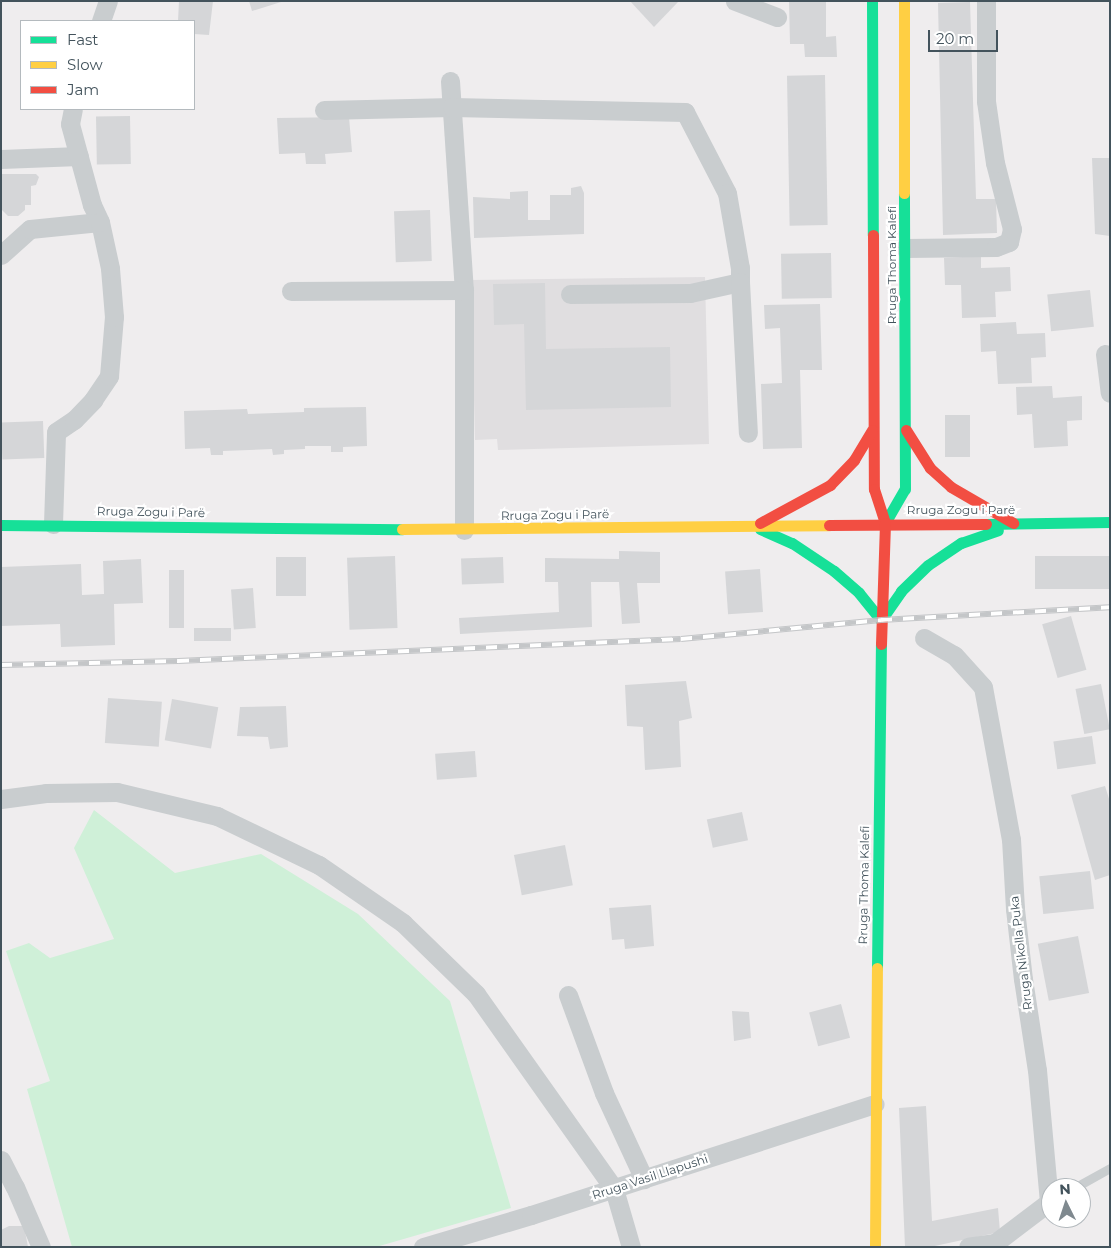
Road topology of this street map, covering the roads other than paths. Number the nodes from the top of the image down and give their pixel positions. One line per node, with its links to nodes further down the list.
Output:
1 (108, 1): 7 (street)
2 (735, 1): 6 (street)
3 (872, 1): 23 (main road, Rruga Thoma Kalefi)
4 (904, 1): 15 (main road, Rruga Thoma Kalefi)
5 (986, 1): 15 (street)
6 (777, 16)
7 (101, 20)
8 (450, 81): 9 (street)
9 (452, 108): 11 (street); 17 (street); 18 (street)
10 (73, 110): 12 (street)
11 (324, 110)
12 (79, 156): 13 (street); 14 (street)
13 (1, 159)
14 (100, 222): 16 (street); 28 (street)
15 (905, 248): 24 (main road, Rruga Thoma Kalefi)
16 (1, 255)
17 (740, 282): 20 (street); 25 (street)
18 (464, 290): 19 (street); 32 (street)
19 (291, 291)
20 (570, 294)
21 (1105, 354): 22 (street)
22 (1110, 393)
23 (872, 430): 27 (main road, Rruga Thoma Kalefi); 31 (main road)
24 (906, 430): 27 (main road, Rruga Thoma Kalefi); 29 (main road)
25 (748, 433)
26 (1110, 522): 29 (main road, Rruga Zogu i Parë)
27 (885, 523): 29 (main road, Rruga Zogu i Parë); 31 (main road, Rruga Zogu i Parë); 33 (main road, Rruga Thoma Kalefi)
28 (53, 524): 30 (main road, Rruga Zogu i Parë); 32 (main road, Rruga Zogu i Parë)
29 (1014, 524): 33 (main road)
30 (1, 525)
31 (754, 526): 32 (main road, Rruga Zogu i Parë); 33 (main road)
32 (464, 530)
33 (881, 620): 37 (main road, Rruga Thoma Kalefi)
34 (924, 638): 40 (street, Rruga Nikolla Puka)
35 (1, 798): 43 (street)
36 (568, 995): 41 (street)
37 (875, 1104): 41 (street, Rruga Vasil Llapushi); 48 (main road, Rruga Thoma Kalefi)
38 (1, 1160): 45 (street)
39 (1110, 1168): 42 (lane)
40 (1048, 1178)
41 (644, 1179): 43 (street, Rruga Vasil Llapushi)
42 (1091, 1179)
43 (614, 1189): 46 (street, Rruga Vasil Llapushi); 47 (street)
44 (1041, 1209): 49 (street, Rruga Nikolla Puka)
45 (41, 1247)
46 (423, 1247)
47 (631, 1247)
48 (875, 1247)
49 (968, 1247)

